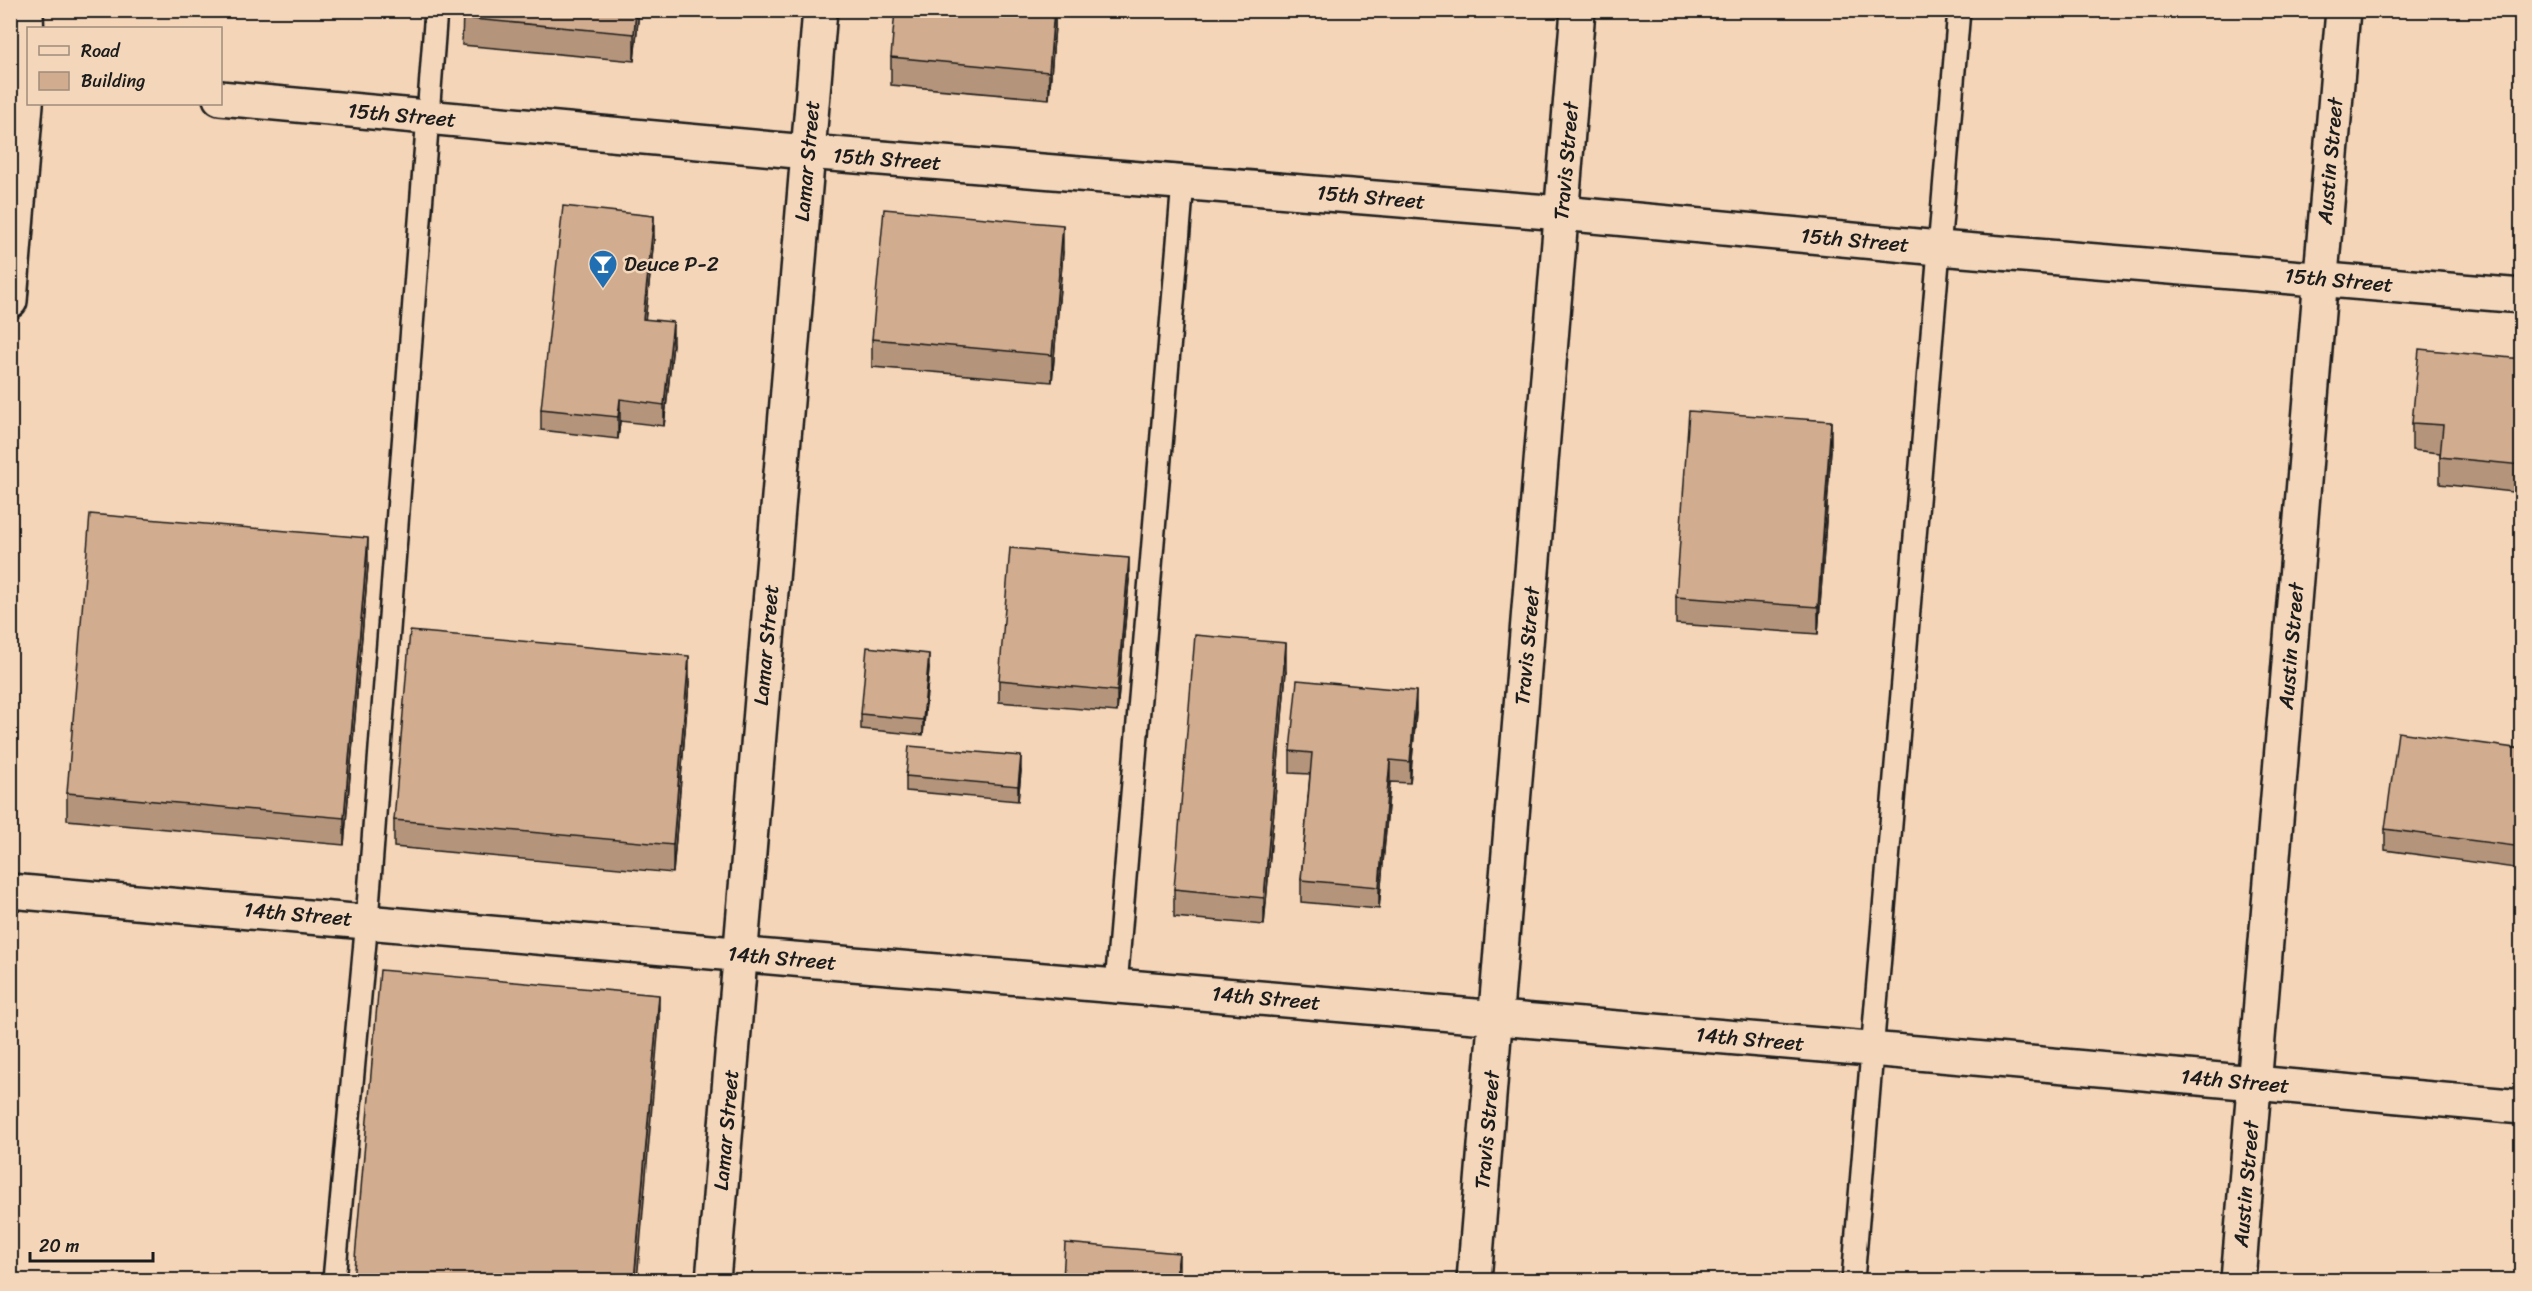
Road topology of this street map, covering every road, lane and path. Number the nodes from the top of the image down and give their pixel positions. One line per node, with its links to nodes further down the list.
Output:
1 (26, 10): 7 (street)
2 (436, 10): 10 (lane)
3 (820, 10): 11 (street, Lamar Street)
4 (1578, 10): 13 (street, Travis Street)
5 (1959, 10): 14 (lane)
6 (2343, 10): 15 (street, Austin Street)
7 (27, 45)
8 (27, 92): 17 (street)
9 (222, 98): 10 (street, 15th Street)
10 (426, 117): 11 (street, 15th Street); 19 (lane)
11 (807, 152): 12 (street, 15th Street); 20 (street, Lamar Street)
12 (1183, 182): 13 (street, 15th Street); 21 (lane)
13 (1561, 213): 14 (street, 15th Street); 22 (street, Travis Street)
14 (1940, 248): 15 (street, 15th Street); 23 (lane)
15 (2320, 278): 16 (street, 15th Street); 24 (street, Austin Street)
16 (2522, 296)
17 (10, 301)
18 (10, 891): 19 (street, 14th Street)
19 (367, 920): 20 (street, 14th Street); 26 (lane)
20 (741, 954): 21 (street, 14th Street); 27 (street, Lamar Street)
21 (1116, 986): 22 (street, 14th Street)
22 (1497, 1017): 23 (street, 14th Street); 28 (street, Travis Street)
23 (1872, 1050): 24 (street, 14th Street); 29 (lane)
24 (2255, 1082): 25 (street, 14th Street); 30 (street, Austin Street)
25 (2522, 1107)
26 (334, 1281)
27 (713, 1281)
28 (1474, 1281)
29 (1853, 1281)
30 (2238, 1281)

